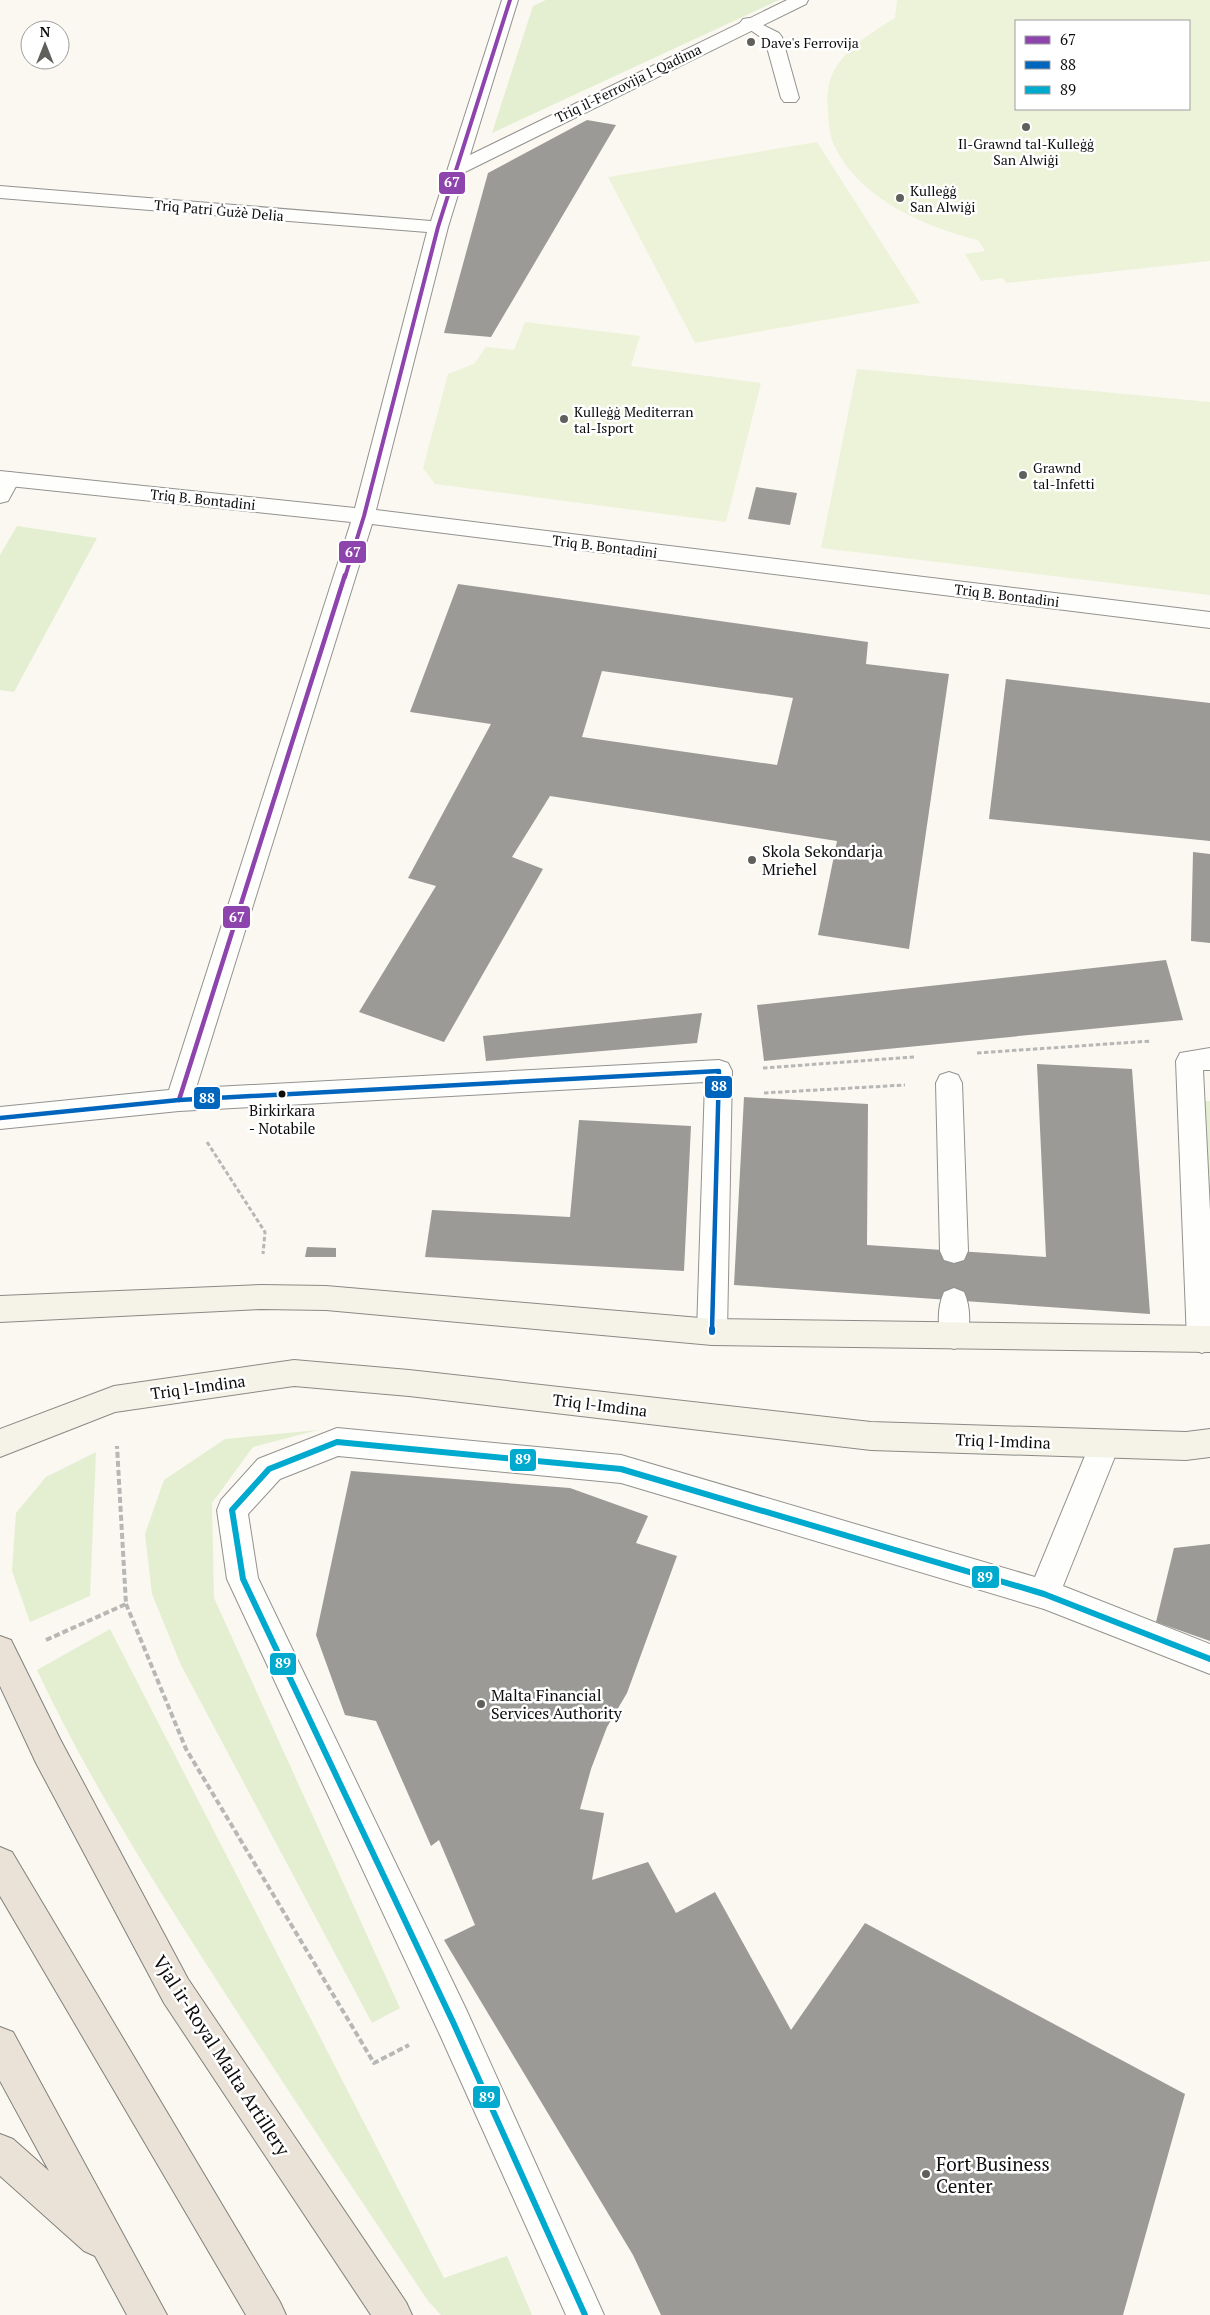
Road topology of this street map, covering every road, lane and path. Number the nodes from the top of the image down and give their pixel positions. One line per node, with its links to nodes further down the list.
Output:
1 (510, 0): 5 (street)
2 (800, 0): 3 (street, Triq il-Ferrovija l-Qadima)
3 (750, 23): 4 (street); 5 (street, Triq il-Ferrovija l-Qadima)
4 (790, 98)
5 (458, 168): 7 (street)
6 (0, 192): 7 (street, Triq Patri Ġużè Delia)
7 (438, 227): 9 (street)
8 (3, 484): 9 (street, Triq B. Bontadini)
9 (364, 516): 10 (street, Triq B. Bontadini); 14 (street)
10 (1210, 620)
11 (1210, 1059): 21 (street)
12 (719, 1083): 13 (path); 14 (street); 19 (street)
13 (949, 1083): 16 (street)
14 (179, 1100): 15 (street)
15 (0, 1118)
16 (954, 1251)
17 (954, 1301): 20 (street)
18 (0, 1309): 19 (main road)
19 (712, 1332): 20 (main road)
20 (954, 1336): 21 (main road)
21 (1206, 1339)
22 (114, 1398): 23 (main road, Triq l-Imdina); 25 (main road, Triq l-Imdina); 27 (path)
23 (0, 1443)
24 (1210, 1443): 25 (main road, Triq l-Imdina)
25 (1105, 1444): 26 (street)
26 (1044, 1594): 29 (street); 31 (street)
27 (126, 1604): 28 (path); 31 (path)
28 (2, 1655): 37 (highway, Vjal ir-Royal Malta Artillery)
29 (1210, 1660)
30 (0, 1864): 36 (highway)
31 (453, 2022): 38 (street)
32 (0, 2046): 34 (highway)
33 (0, 2152): 34 (highway)
34 (112, 2250): 35 (highway)
35 (148, 2315)
36 (267, 2315)
37 (393, 2315)
38 (585, 2315)

